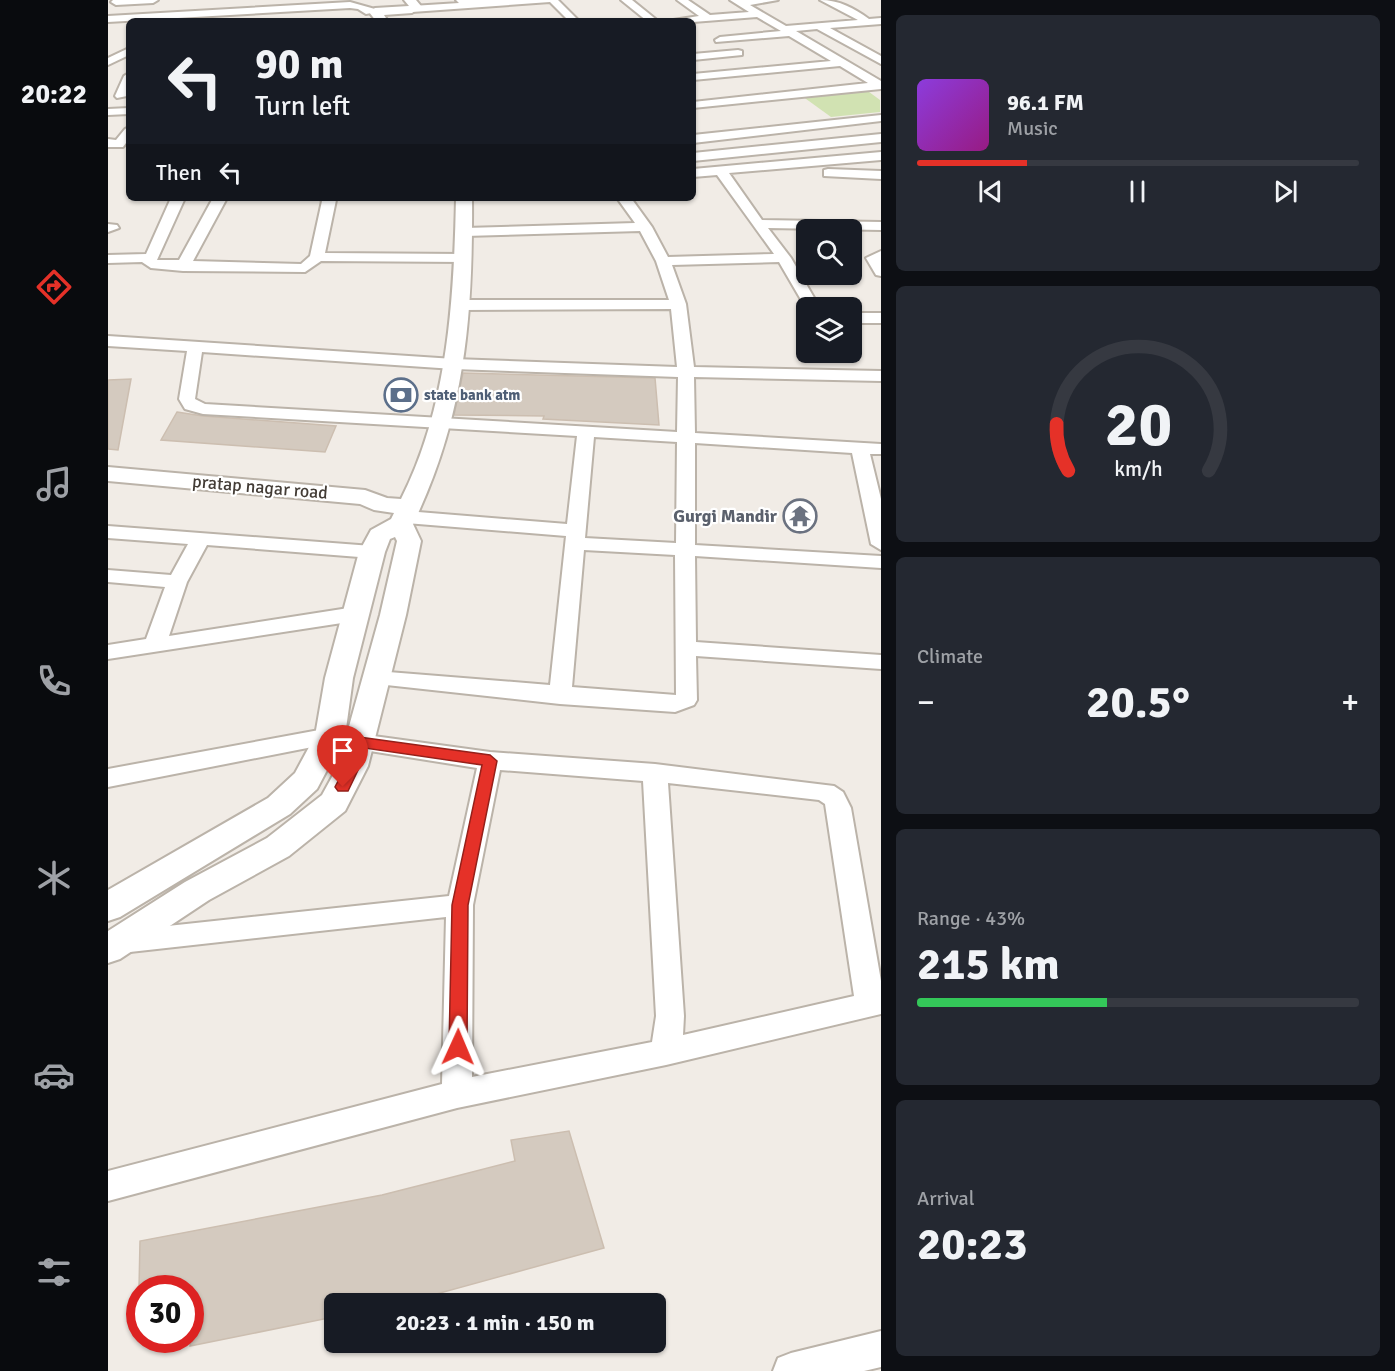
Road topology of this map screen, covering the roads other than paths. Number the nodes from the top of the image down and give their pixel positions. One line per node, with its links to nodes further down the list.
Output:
1 (153, 0): 10 (street)
2 (546, 0): 8 (street)
3 (553, 0): 17 (street)
4 (626, 0): 18 (street)
5 (682, 0): 19 (street)
6 (774, 0): 9 (street)
7 (825, 0): 24 (street)
8 (463, 2): 11 (street)
9 (737, 2): 13 (street)
10 (114, 3)
11 (411, 4): 14 (street)
12 (293, 9): 14 (street); 15 (street); 16 (street)
13 (758, 14): 19 (street); 27 (street)
14 (379, 16)
15 (168, 18)
16 (294, 18)
17 (570, 18)
18 (649, 18)
19 (708, 18): 22 (street)
20 (108, 19): 21 (street)
21 (126, 19)
22 (696, 19)
23 (880, 21): 24 (street)
24 (866, 22): 25 (street); 26 (street)
25 (817, 25): 27 (street); 32 (street)
26 (880, 30)
27 (788, 31): 29 (street); 34 (street)
28 (708, 33): 29 (street)
29 (720, 40): 31 (street)
30 (126, 53): 33 (street)
31 (696, 57)
32 (880, 61)
33 (108, 62)
34 (843, 63): 35 (street); 36 (street)
35 (696, 77)
36 (880, 86): 39 (street)
37 (108, 96): 38 (street)
38 (125, 96)
39 (696, 105)
40 (126, 111): 41 (street)
41 (108, 112)
42 (880, 118): 45 (street)
43 (126, 135): 46 (street)
44 (880, 138): 50 (street)
45 (696, 139)
46 (108, 143)
47 (108, 152): 48 (street)
48 (126, 152)
49 (880, 156): 51 (street)
50 (696, 157)
51 (816, 162): 52 (street); 54 (street)
52 (721, 171): 53 (street); 60 (street)
53 (696, 173)
54 (880, 175)
55 (177, 201): 66 (street)
56 (218, 201): 71 (street)
57 (329, 201): 65 (street)
58 (464, 201): 63 (street)
59 (626, 201): 62 (street)
60 (758, 224): 61 (street); 68 (street)
61 (880, 226)
62 (645, 227): 63 (street); 70 (street)
63 (465, 232): 67 (street)
64 (880, 255): 72 (street)
65 (317, 257): 67 (street); 71 (street)
66 (151, 258): 69 (street); 71 (street)
67 (464, 258): 75 (street)
68 (784, 258): 70 (street); 73 (street)
69 (108, 259)
70 (663, 261): 74 (street)
71 (183, 267)
72 (880, 272)
73 (807, 297)
74 (678, 304): 75 (street); 81 (street)
75 (462, 306): 80 (street)
76 (862, 318): 77 (street)
77 (880, 318)
78 (108, 342): 79 (street)
79 (195, 348): 80 (street); 83 (street)
80 (454, 364): 81 (street); 83 (street)
81 (686, 372): 82 (street); 85 (street)
82 (880, 376)
83 (440, 424): 84 (street); 90 (street)
84 (586, 431): 85 (street); 92 (street)
85 (688, 438): 86 (street); 95 (street)
86 (860, 448): 87 (street); 94 (street)
87 (880, 450)
88 (108, 474): 90 (street, pratap nagar road)
89 (108, 489): 90 (street)
90 (400, 513): 92 (street); 96 (street); 105 (street)
91 (108, 532): 93 (street)
92 (575, 537): 95 (street); 106 (street)
93 (200, 540): 96 (street); 99 (street)
94 (880, 544)
95 (686, 549): 97 (street); 102 (street)
96 (372, 552): 100 (street)
97 (880, 561)
98 (108, 576): 99 (street)
99 (177, 582): 101 (street)
100 (355, 614): 101 (street); 107 (street)
101 (155, 644): 103 (street)
102 (685, 648): 104 (street); 106 (street)
103 (108, 652)
104 (880, 662)
105 (376, 678): 106 (street); 107 (street)
106 (560, 696)
107 (345, 739): 108 (street); 110 (street); 112 (street); 113 (street)
108 (490, 761): 109 (street); 111 (street)
109 (655, 773): 114 (street); 115 (street)
110 (108, 778)
111 (460, 905): 113 (street); 116 (street)
112 (108, 907)
113 (112, 946)
114 (875, 1003): 115 (street)
115 (666, 1052): 116 (street)
116 (457, 1094): 117 (street)
117 (108, 1186)
118 (880, 1349): 119 (street)
119 (791, 1371)

